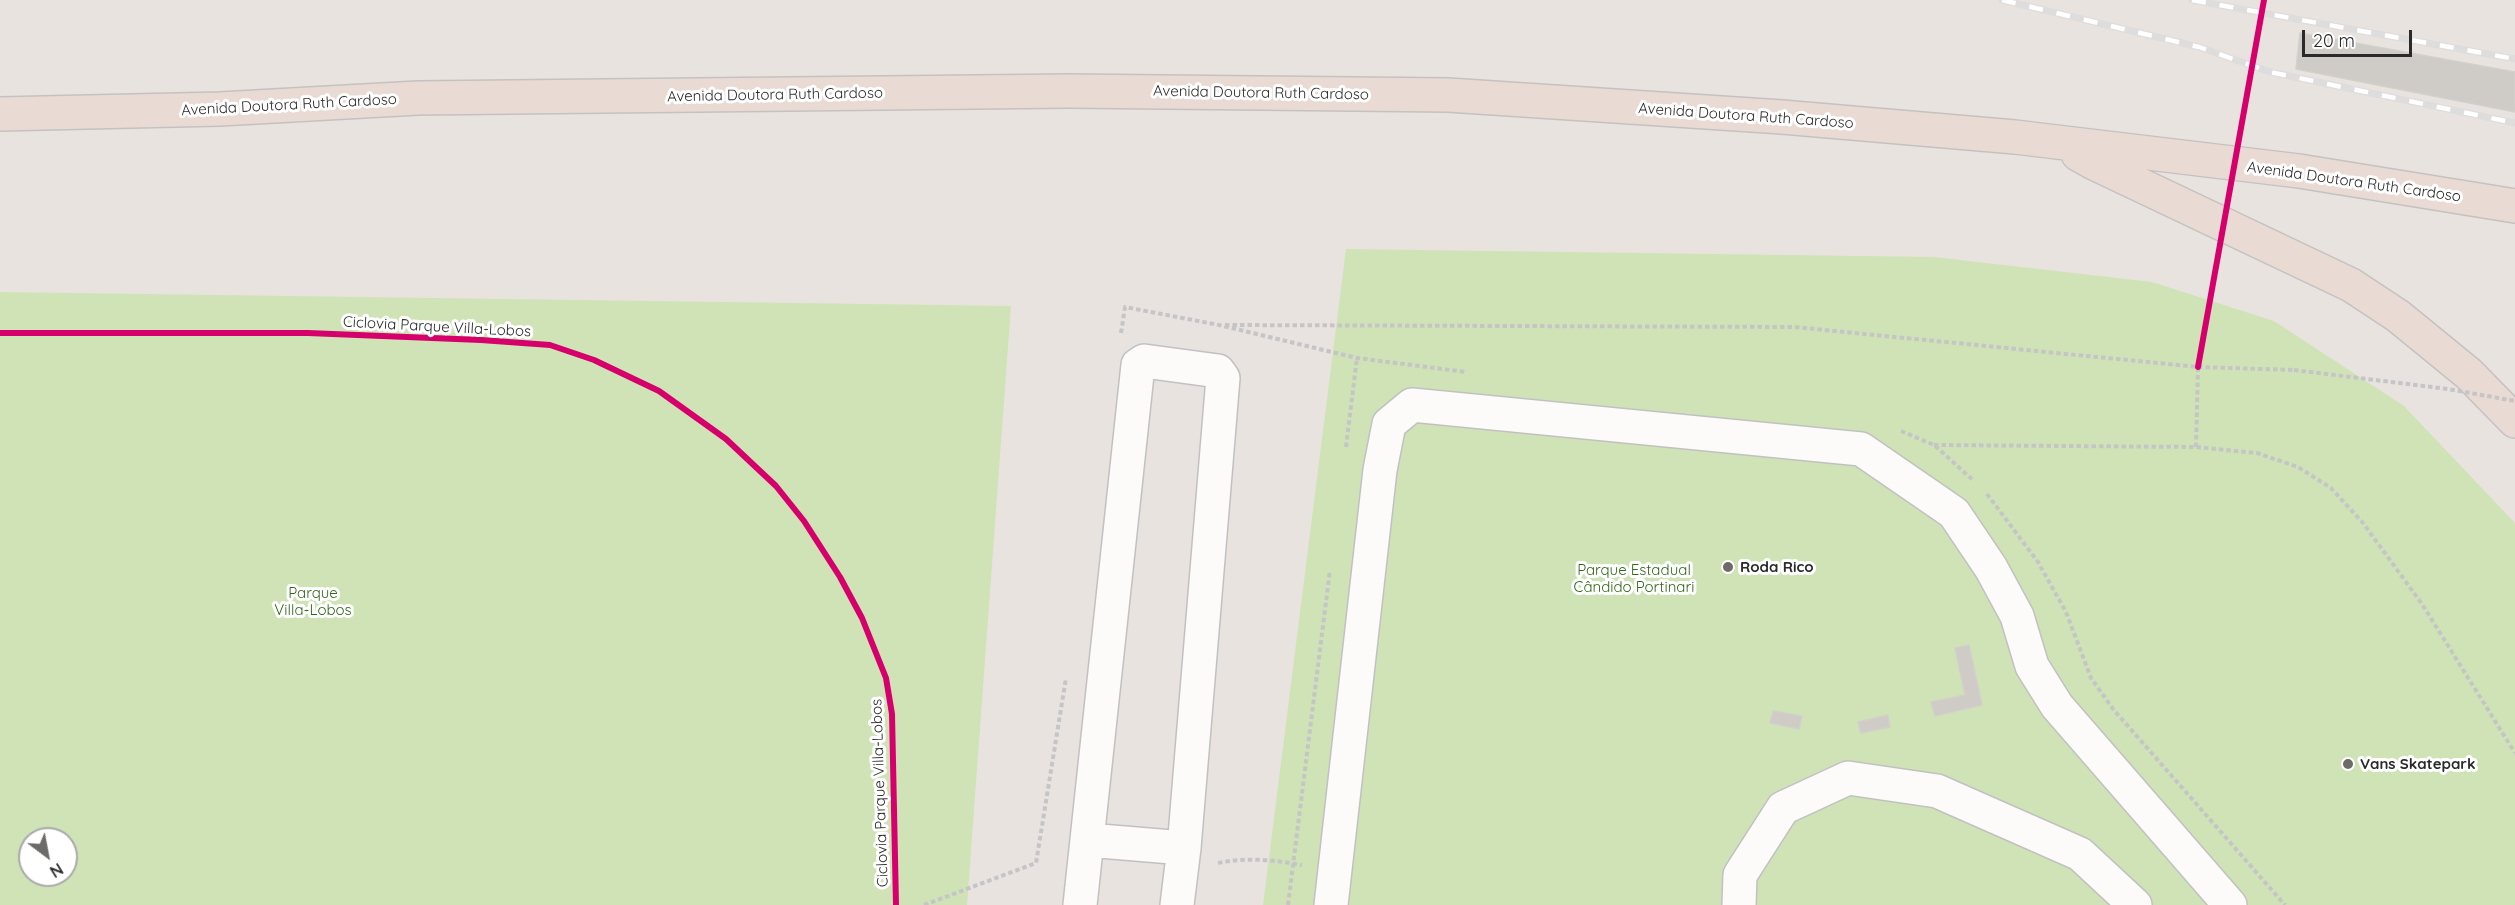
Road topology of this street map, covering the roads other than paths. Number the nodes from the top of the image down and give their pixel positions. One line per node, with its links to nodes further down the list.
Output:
1 (0, 114): 2 (highway, Avenida Doutora Ruth Cardoso)
2 (2064, 145): 3 (highway, Avenida Doutora Ruth Cardoso); 4 (highway)
3 (2515, 206)
4 (2515, 421)
5 (1088, 840): 6 (lane); 6 (lane); 7 (lane)
6 (1184, 848): 8 (lane)
7 (1080, 905)
8 (1177, 905)
9 (1331, 905): 12 (lane)
10 (1739, 905): 11 (lane)
11 (2135, 905)
12 (2230, 905)

